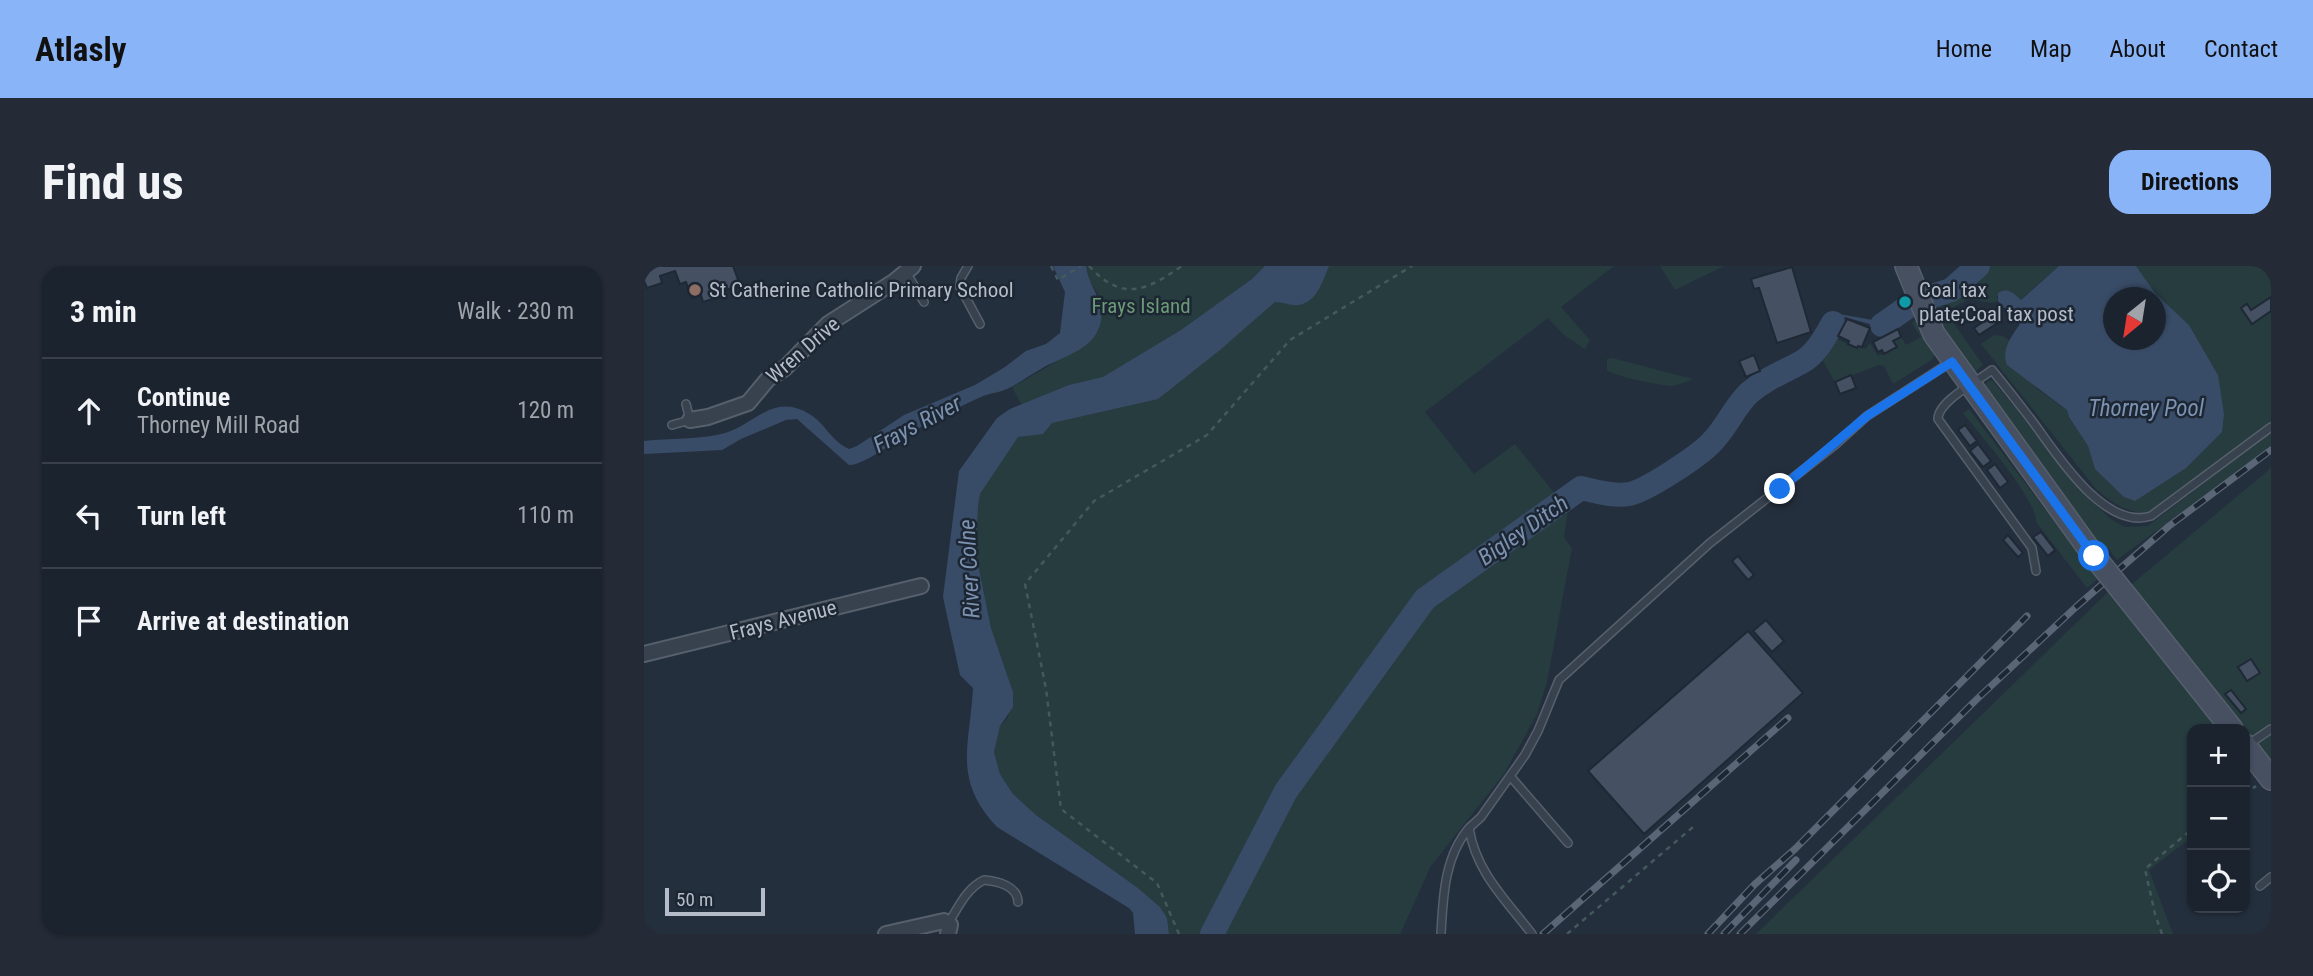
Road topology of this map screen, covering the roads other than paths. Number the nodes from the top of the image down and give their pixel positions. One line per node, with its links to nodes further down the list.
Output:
1 (968, 266): 5 (lane)
2 (1906, 266): 6 (street)
3 (909, 269): 4 (lane); 9 (street, Wren Drive)
4 (924, 302)
5 (981, 324)
6 (1952, 362): 7 (street); 19 (lane)
7 (1970, 386): 11 (lane); 12 (lane); 15 (street, bridge)
8 (686, 404): 9 (lane)
9 (690, 420): 10 (lane)
10 (672, 425)
11 (2271, 427)
12 (2036, 571)
13 (921, 586): 14 (street, Frays Avenue)
14 (644, 654)
15 (2228, 724)
16 (2271, 729): 17 (lane)
17 (2250, 743)
18 (2250, 752): 20 (street)
19 (1510, 776): 21 (lane); 22 (lane)
20 (2271, 779)
21 (1469, 828): 28 (lane); 29 (lane)
22 (1568, 843)
23 (2271, 877): 24 (lane)
24 (2260, 886)
25 (1018, 902): 26 (lane)
26 (948, 926): 27 (street)
27 (886, 934)
28 (1441, 934)
29 (1532, 934)

